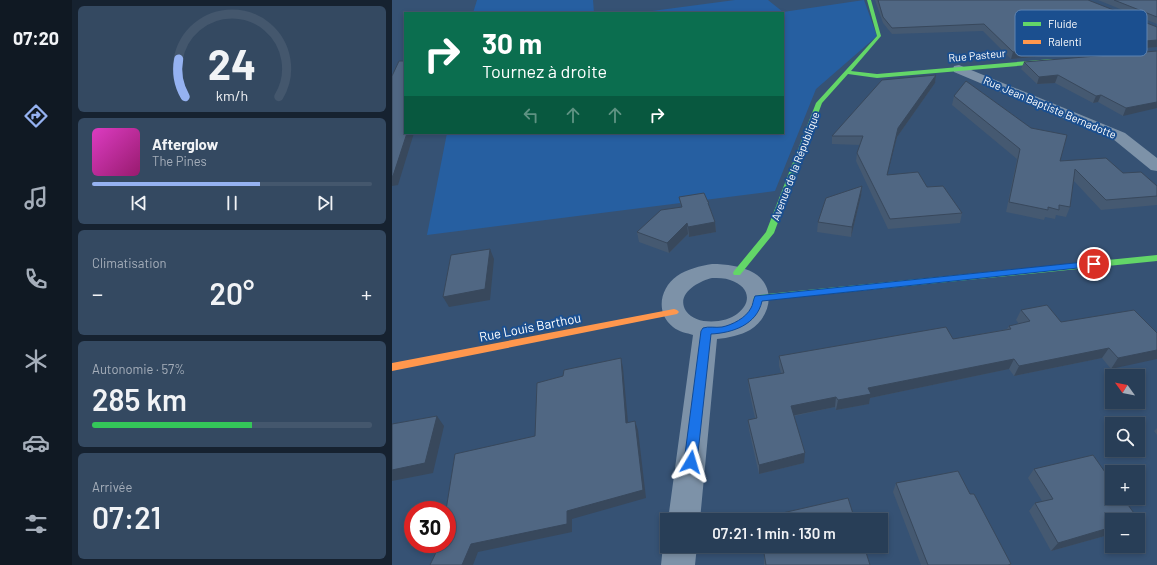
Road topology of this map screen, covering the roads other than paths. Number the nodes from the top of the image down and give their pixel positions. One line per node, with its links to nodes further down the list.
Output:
1 (869, 0): 4 (street, Avenue de la République)
2 (1058, 60): 3 (street, Rue Pasteur)
3 (959, 69): 4 (street, Rue Pasteur); 5 (street, Rue Jean Baptiste Bernadotte)
4 (848, 72): 7 (street, Avenue de la République)
5 (1157, 166)
6 (1157, 258): 8 (street)
7 (737, 273): 8 (street); 9 (street)
8 (758, 298): 10 (street)
9 (674, 312): 10 (street); 11 (street, Rue Louis Barthou)
10 (706, 331): 12 (street)
11 (392, 368)
12 (685, 513)
13 (679, 553): 14 (street)
14 (678, 565)

